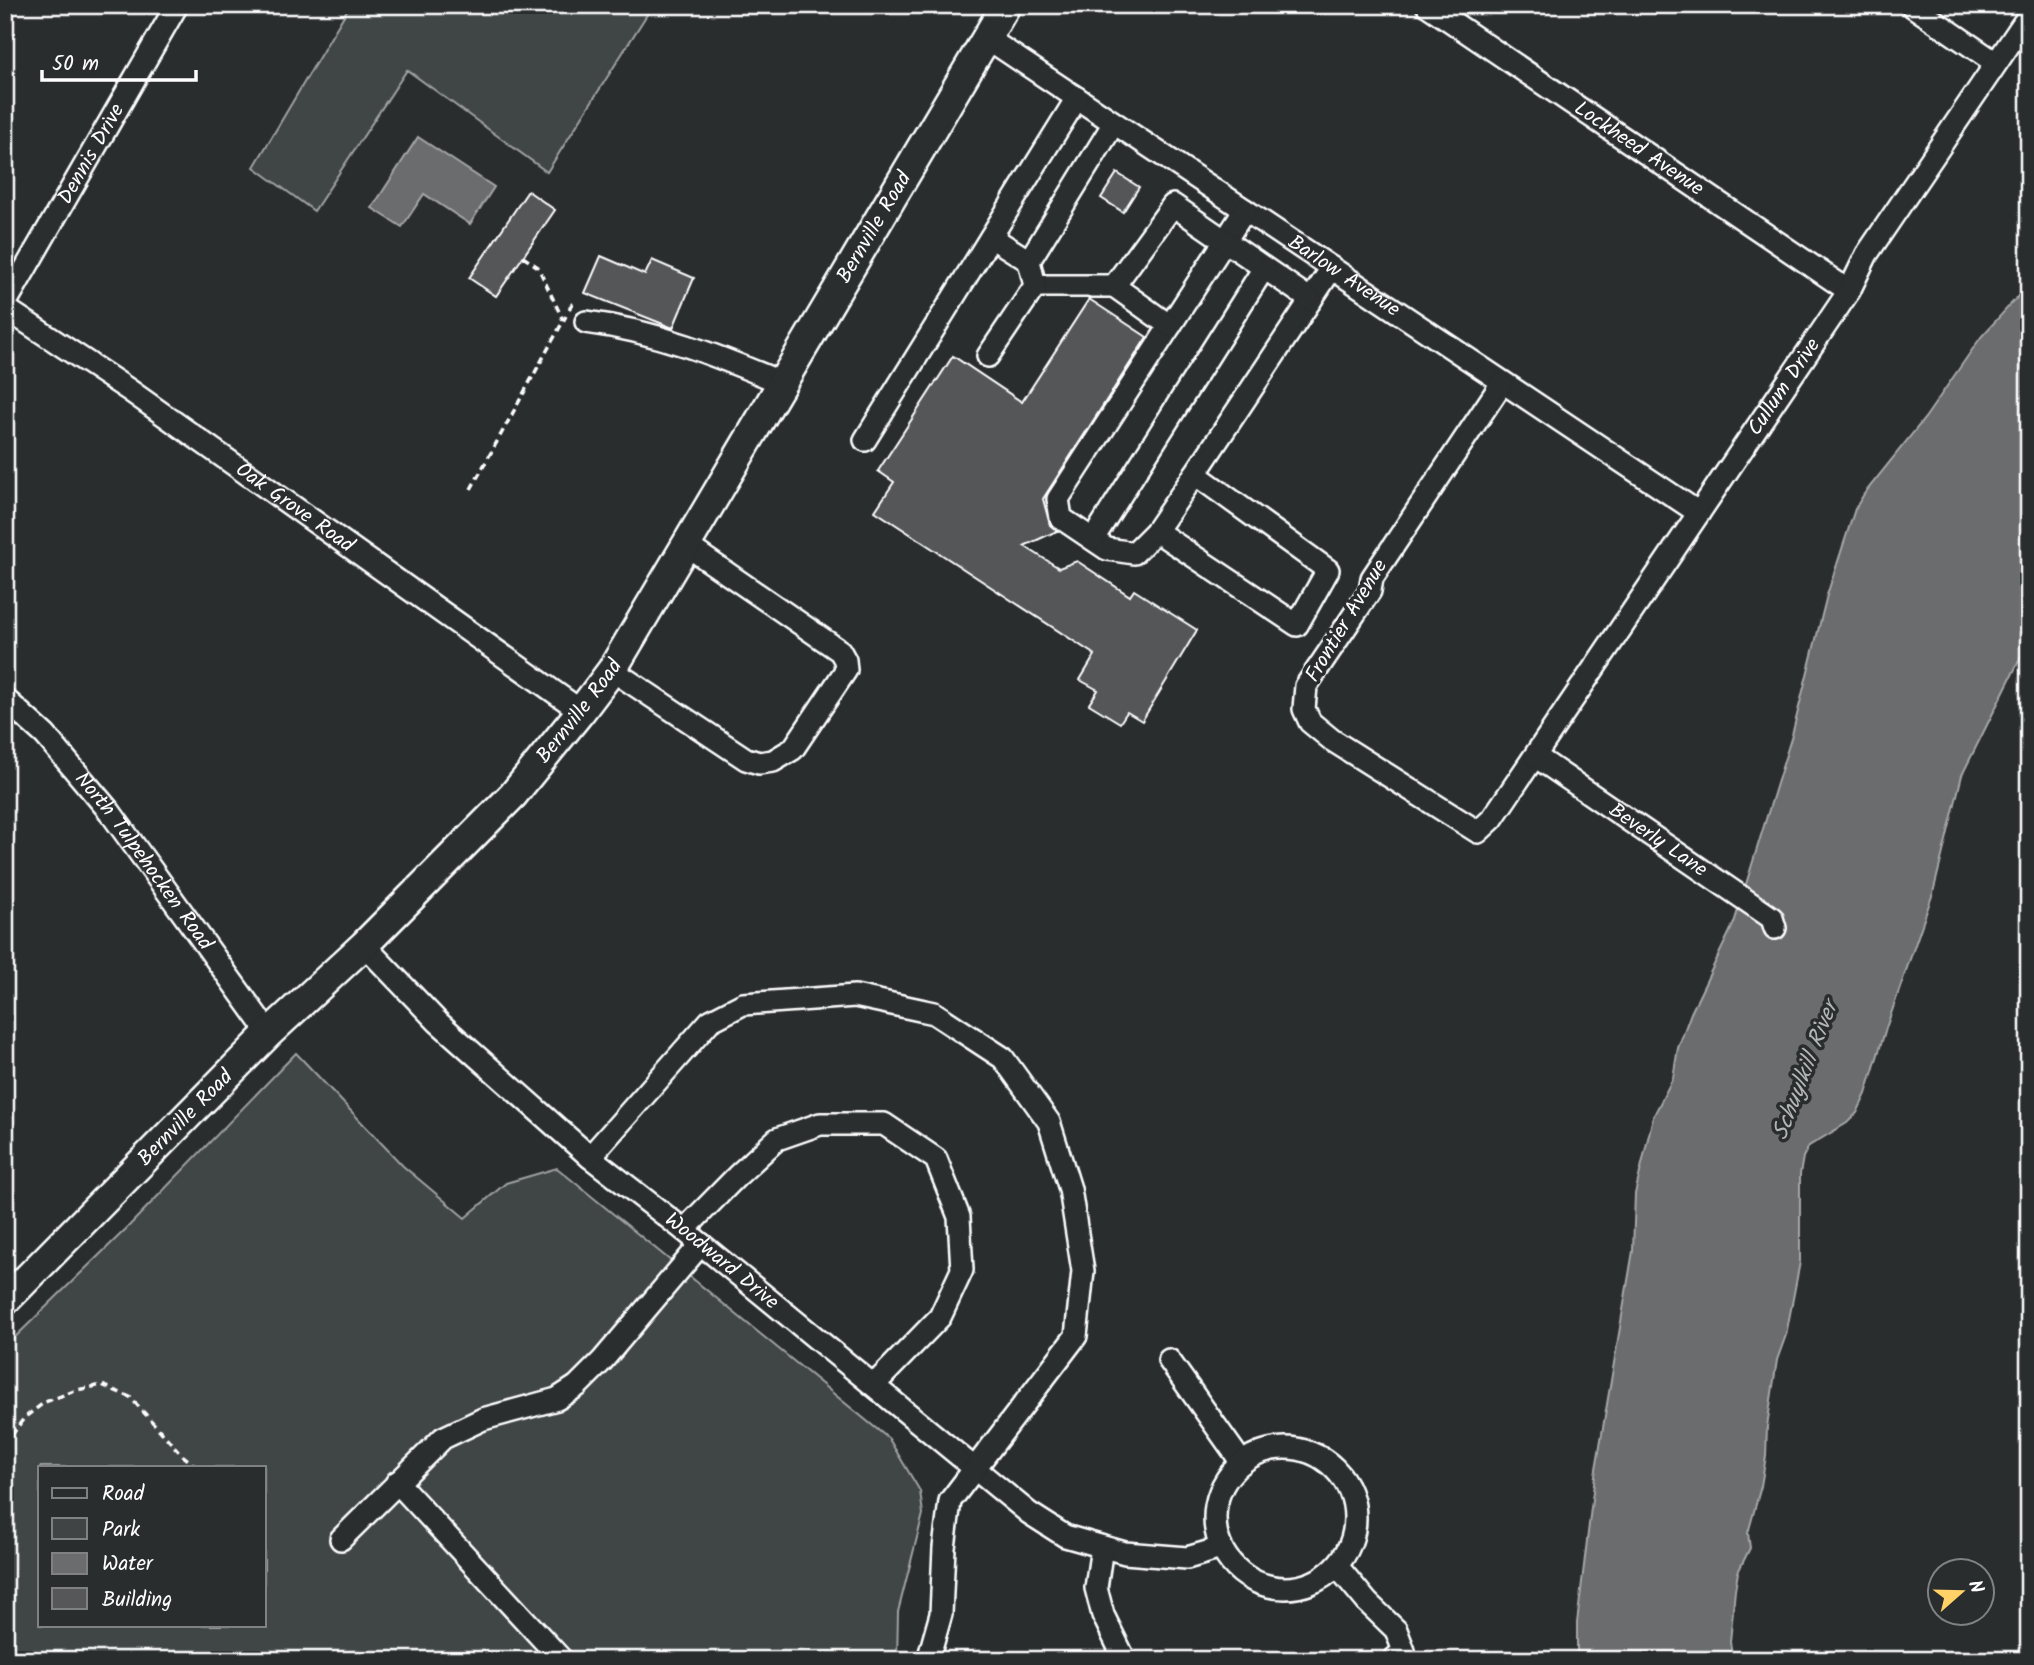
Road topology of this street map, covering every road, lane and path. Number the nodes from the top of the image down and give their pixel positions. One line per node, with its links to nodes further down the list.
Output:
1 (177, 5): 22 (street, Dennis Drive)
2 (1006, 5): 6 (main road, Bernville Road)
3 (1427, 5): 19 (street, Lockheed Avenue)
4 (1911, 5): 7 (street)
5 (2029, 15): 7 (street, Cullum Drive)
6 (987, 38): 8 (street, Barlow Avenue); 27 (main road, Bernville Road)
7 (1996, 63): 19 (street, Cullum Drive)
8 (1077, 98): 9 (street, Barlow Avenue); 11 (street)
9 (1114, 123): 10 (street, Barlow Avenue); 14 (street)
10 (1245, 210): 12 (street); 16 (street, Barlow Avenue)
11 (991, 237): 14 (street); 29 (street)
12 (1225, 241): 15 (street); 18 (street); 25 (street)
13 (523, 257): 23 (path)
14 (1030, 261): 17 (street)
15 (1264, 268): 20 (street); 34 (street)
16 (1332, 268): 20 (street); 28 (street, Barlow Avenue)
17 (1035, 286): 18 (street); 26 (street)
18 (1114, 286): 25 (street)
19 (1849, 291): 32 (street, Cullum Drive)
20 (1311, 300): 30 (street)
21 (574, 301): 23 (path)
22 (5, 306): 38 (street, Oak Grove Road)
23 (564, 320): 31 (path)
24 (586, 322): 27 (street)
25 (1170, 326): 34 (street)
26 (988, 356)
27 (782, 383): 35 (main road, Bernville Road)
28 (1502, 383): 32 (street, Barlow Avenue); 39 (street, Frontier Avenue)
29 (865, 440)
30 (1195, 474): 33 (street); 33 (street)
31 (471, 489)
32 (1699, 513): 39 (street, Cullum Drive)
33 (1156, 531): 34 (street)
34 (1093, 539)
35 (686, 545): 36 (main road, Bernville Road); 36 (street)
36 (612, 670): 38 (main road, Bernville Road)
37 (5, 699): 42 (street, North Tulpehocken Road)
38 (581, 711): 41 (main road, Bernville Road)
39 (1535, 756): 40 (street, Beverly Lane)
40 (1775, 928)
41 (365, 945): 42 (main road, Bernville Road); 43 (street, Woodward Drive)
42 (269, 1033): 46 (main road, Bernville Road)
43 (590, 1157): 44 (street, Woodward Drive); 52 (street)
44 (684, 1230): 45 (street, Woodward Drive); 48 (street)
45 (701, 1244): 48 (street, Woodward Drive); 53 (street)
46 (5, 1301)
47 (1169, 1360): 50 (street)
48 (874, 1385): 52 (street, Woodward Drive)
49 (5, 1445): 51 (path)
50 (1242, 1464): 56 (street); 57 (street)
51 (196, 1466)
52 (974, 1468): 55 (street, Woodward Drive); 61 (street)
53 (397, 1482): 54 (street); 60 (street)
54 (341, 1539)
55 (1102, 1547): 56 (street, Woodward Drive); 62 (street)
56 (1221, 1548): 57 (street)
57 (1337, 1566): 63 (street)
58 (5, 1582): 59 (path)
59 (5, 1589)
60 (562, 1660)
61 (928, 1660)
62 (1125, 1660)
63 (1393, 1660)

